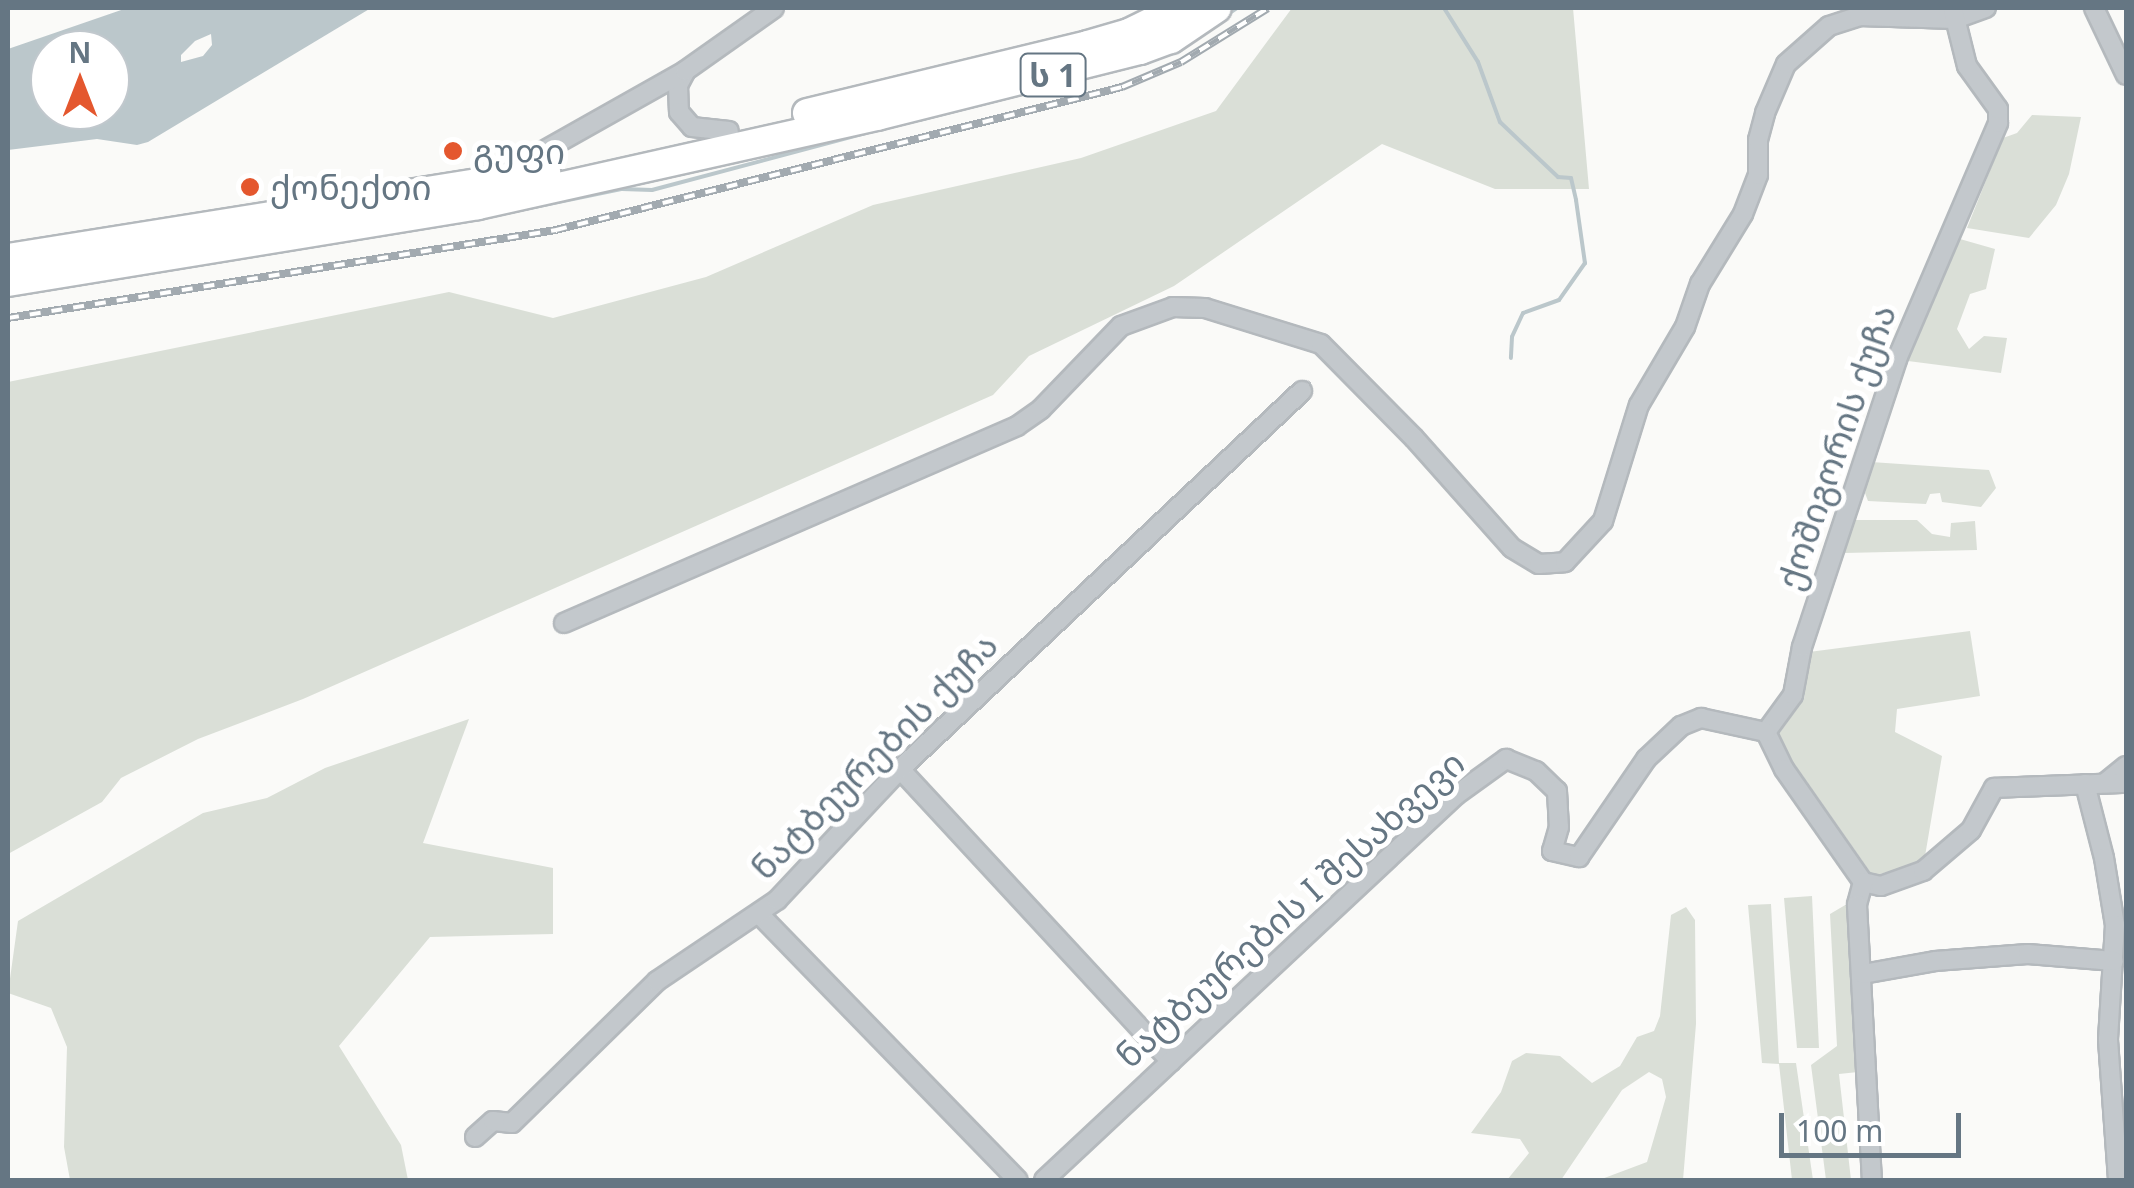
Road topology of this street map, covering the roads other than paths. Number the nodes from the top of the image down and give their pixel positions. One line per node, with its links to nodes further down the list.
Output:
1 (774, 8): 7 (street)
2 (1180, 8): 9 (highway, ს 1)
3 (1218, 8): 12 (highway, ს 1)
4 (1986, 8): 6 (street)
5 (2094, 8): 8 (street)
6 (1954, 13): 14 (street); 15 (street, ქოშიგორის ქუჩა)
7 (685, 71): 9 (street); 10 (street)
8 (2126, 74)
9 (729, 131): 10 (highway, ს 1)
10 (483, 183): 11 (highway, ს 1)
11 (8, 258)
12 (8, 282)
13 (1302, 391): 17 (street, ნატბეურების ქუჩა)
14 (564, 623)
15 (1766, 732): 21 (street); 26 (street, ნატბეურების I შესახვევი)
16 (2126, 766): 18 (street)
17 (900, 769): 22 (street, ნატბეურების ქუჩა); 26 (street)
18 (2105, 783): 19 (street); 20 (street)
19 (2126, 783)
20 (2085, 784): 21 (street); 23 (street)
21 (1862, 882): 24 (street)
22 (760, 914): 27 (street, ნატბეურების ქუჩა); 28 (street)
23 (2114, 962): 24 (street); 25 (street)
24 (1863, 974): 30 (street)
25 (2119, 1014): 31 (street)
26 (1171, 1062): 29 (street, ნატბეურების I შესახვევი)
27 (475, 1137)
28 (1018, 1180)
29 (1044, 1180)
30 (1872, 1180)
31 (2118, 1180)

